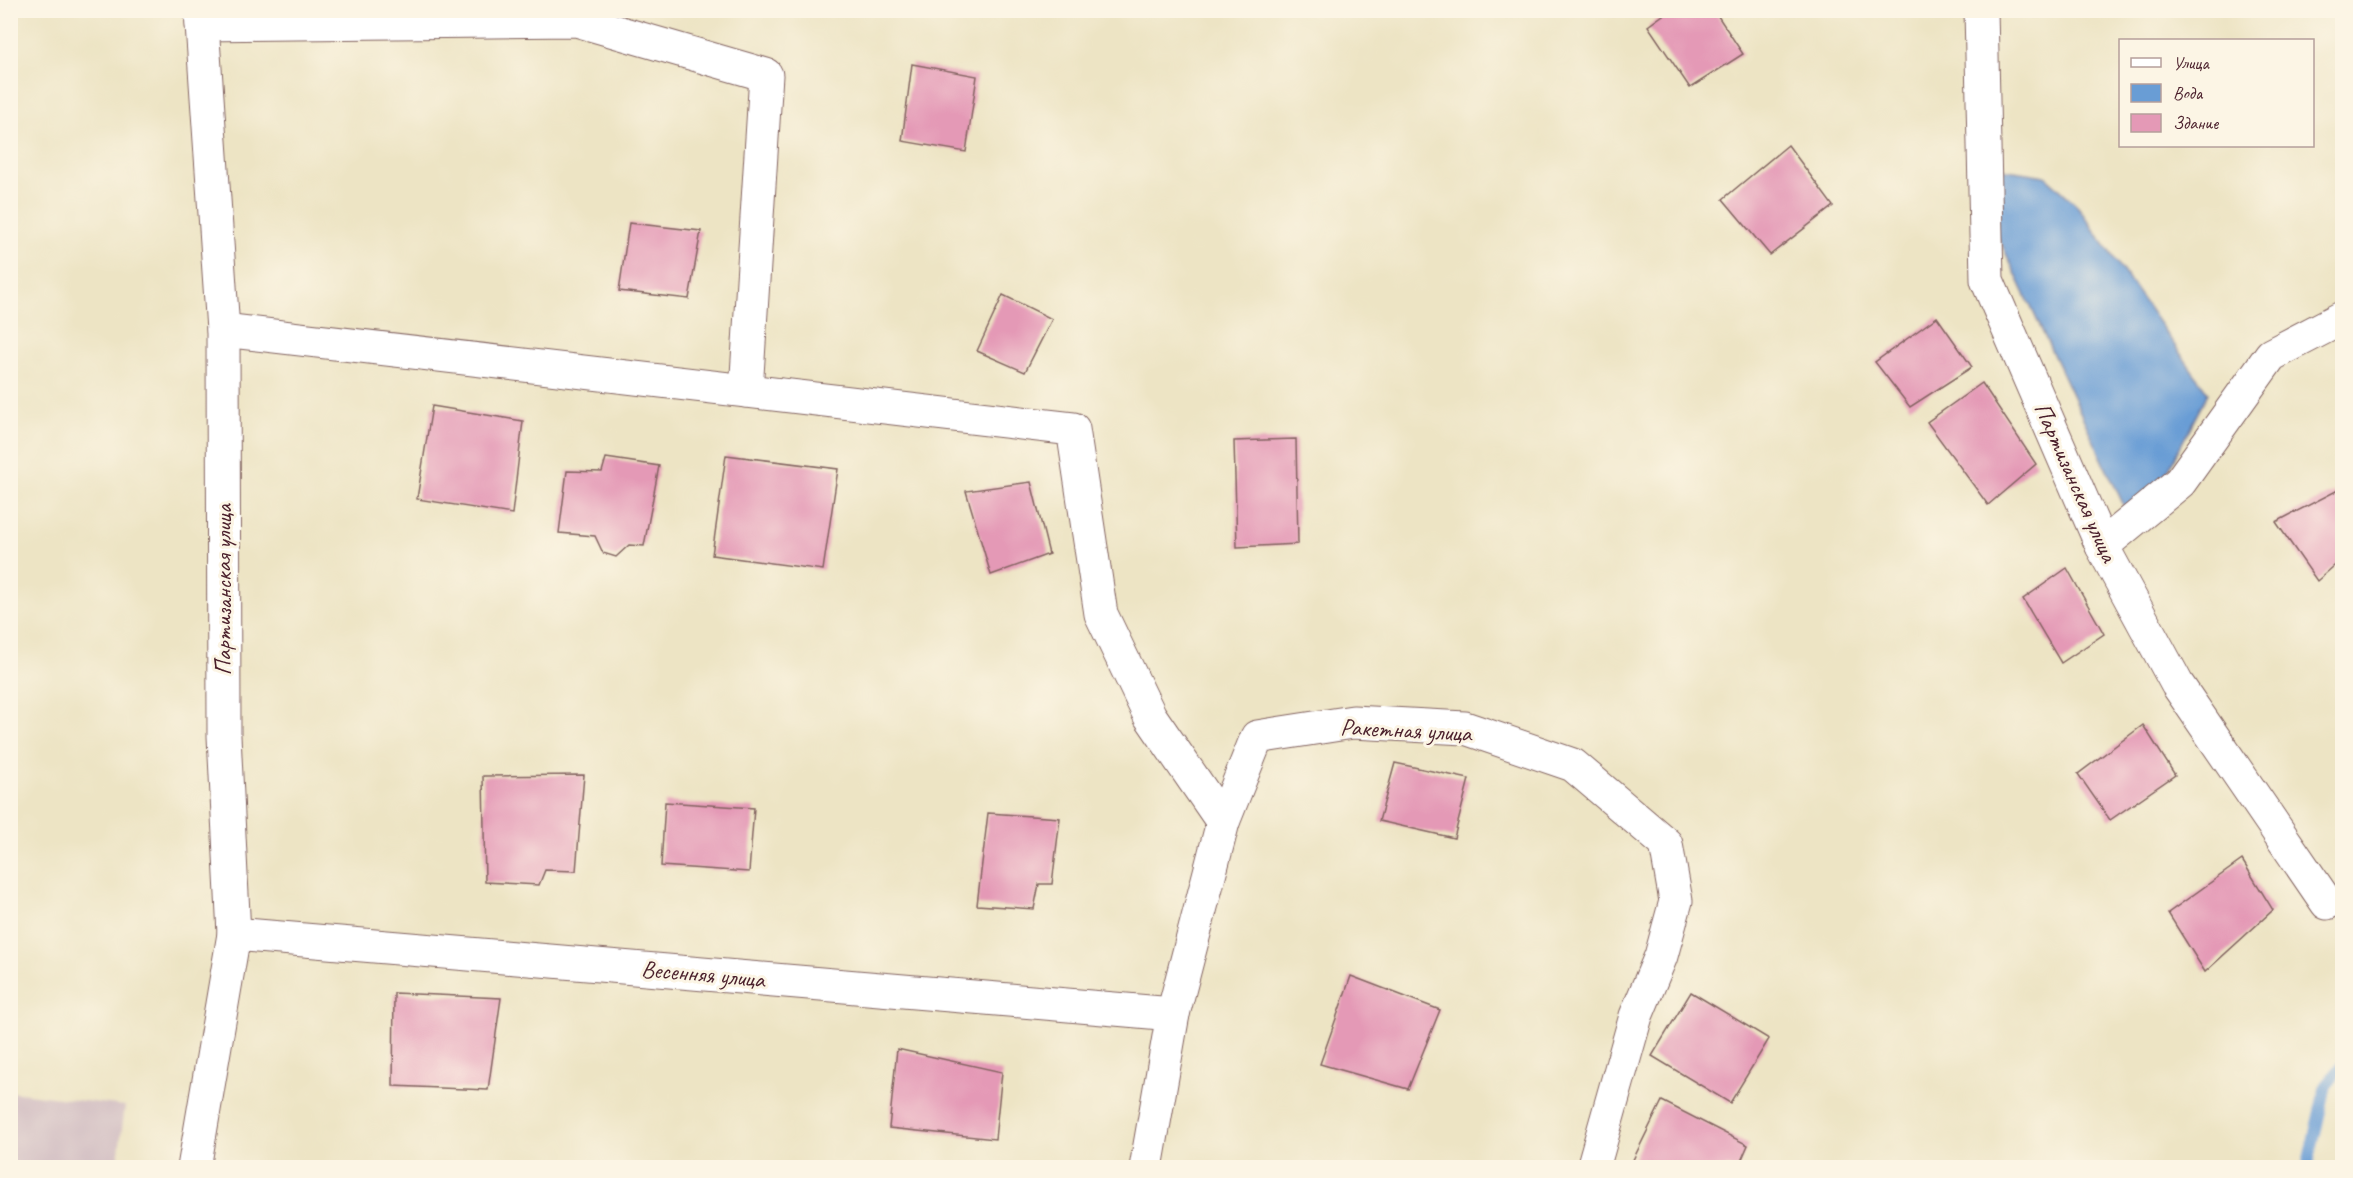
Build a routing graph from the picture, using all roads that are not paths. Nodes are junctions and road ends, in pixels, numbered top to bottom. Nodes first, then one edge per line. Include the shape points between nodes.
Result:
1 (1981, 10) edge
2 (202, 17) edge
3 (2343, 318) edge
4 (223, 330) junction
5 (746, 391) junction
6 (2102, 546) junction
7 (1223, 822) junction
8 (2327, 903) dead end
9 (234, 934) junction
10 (1173, 1014) junction
11 (194, 1167) edge
12 (1146, 1167) edge
13 (1593, 1167) edge

1 - 6 street, Партизанская улица via 1987,279
2 - 4 street, Партизанская улица
2 - 5 street via 576,20 766,75
3 - 6 street via 2271,355 2180,482
4 - 5 street
4 - 9 street, Партизанская улица via 224,736
5 - 7 street via 1073,429 1101,614 1150,716
6 - 8 street, Партизанская улица via 2177,684
7 - 10 street, Ракетная улица
7 - 13 street, Ракетная улица via 1257,737 1353,722 1465,728 1573,765 1666,844 1676,901 1661,956 1636,1016
9 - 10 street, Весенняя улица
9 - 11 street, Партизанская улица
10 - 12 street, Ракетная улица

